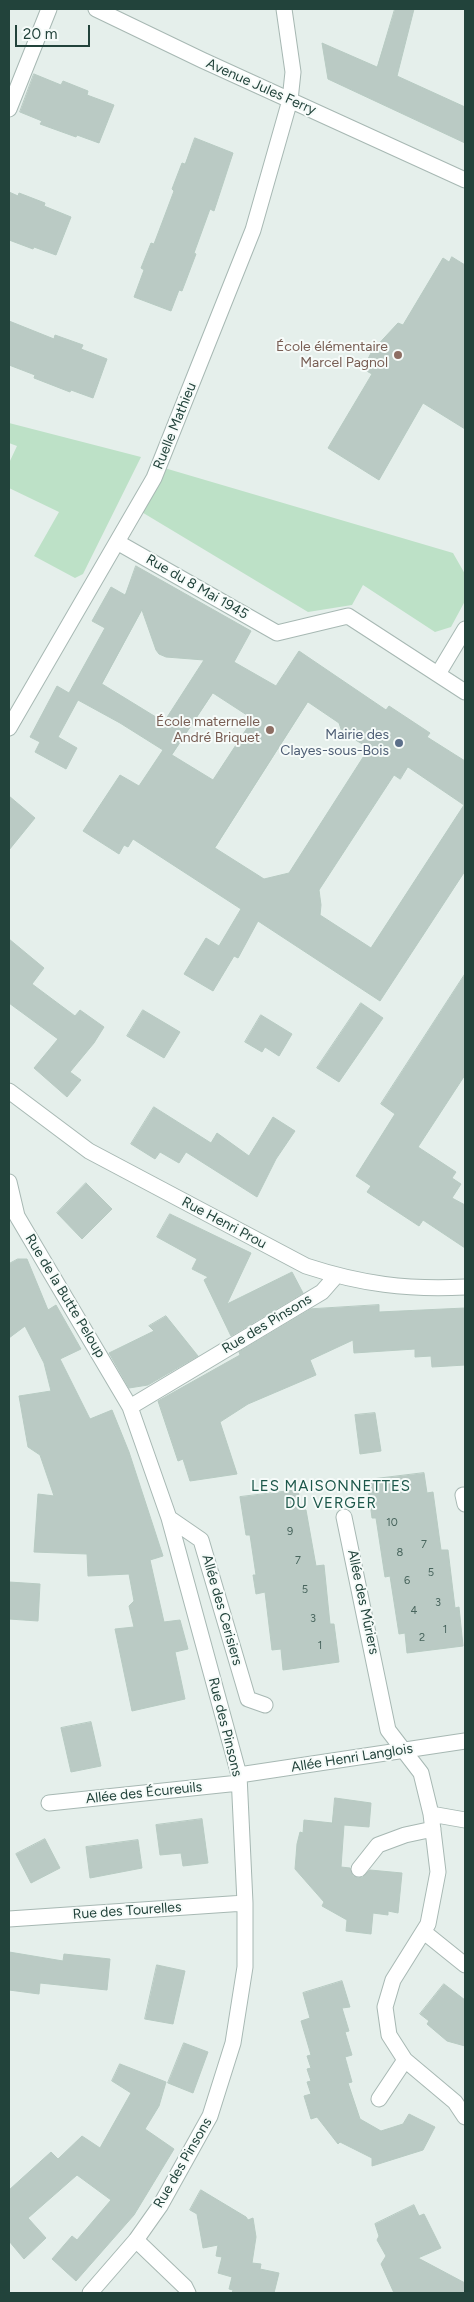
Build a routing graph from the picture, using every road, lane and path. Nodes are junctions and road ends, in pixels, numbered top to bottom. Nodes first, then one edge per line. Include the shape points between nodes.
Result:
1 (49, 9) edge
2 (96, 9) edge
3 (284, 9) edge
4 (290, 100) junction
5 (9, 109) edge
6 (426, 164) junction
7 (465, 180) edge
8 (465, 188) edge
9 (117, 542) junction
10 (465, 630) edge
11 (438, 674) junction
12 (465, 692) edge
13 (9, 728) edge
14 (9, 1091) edge
15 (9, 1182) edge
16 (336, 1276) junction
17 (465, 1287) edge
18 (130, 1407) junction
19 (344, 1517) dead end
20 (169, 1518) junction
21 (265, 1706) dead end
22 (465, 1741) edge
23 (402, 1750) junction
24 (239, 1779) junction
25 (49, 1804) dead end
26 (465, 1820) edge
27 (432, 1822) junction
28 (359, 1869) dead end
29 (246, 1903) junction
30 (9, 1919) edge
31 (424, 1932) junction
32 (465, 1965) edge
33 (405, 2060) junction
34 (379, 2099) dead end
35 (465, 2117) edge
36 (136, 2240) junction
37 (90, 2293) edge
38 (188, 2293) edge

1 - 5 street
2 - 4 street, Avenue Jules Ferry
3 - 4 street, Ruelle Mathieu via 293,72
4 - 6 street, Avenue Jules Ferry
4 - 9 street, Ruelle Mathieu via 253,230 154,478
6 - 7 street, Avenue Jules Ferry
6 - 8 street, Avenue Jules Ferry
9 - 11 street, Rue du 8 Mai 1945 via 277,633 348,616
9 - 13 street, Ruelle Mathieu
10 - 11 street
11 - 12 street
14 - 16 street, Rue Henri Prou via 89,1151 306,1266
15 - 18 street, Rue de la Butte Peloup via 17,1216
16 - 17 street, Rue Henri Prou via 398,1287
16 - 18 street, Rue des Pinsons via 322,1292
18 - 20 street, Rue des Pinsons
19 - 23 street, Allée des Mûriers via 388,1730
20 - 21 street, Allée des Cerisiers via 202,1540 248,1699
20 - 24 street, Rue des Pinsons
22 - 23 street, Allée Henri Langlois
23 - 24 street, Allée Henri Langlois
23 - 27 street, Allée des Mûriers via 422,1773
24 - 25 street, Allée des Écureuils
24 - 29 street, Rue des Pinsons
26 - 27 street
27 - 28 street via 378,1845
27 - 31 street, Allée des Mûriers via 438,1872
29 - 30 street, Rue des Tourelles
29 - 36 street, Rue des Pinsons via 245,1968 233,2042 210,2116 160,2206
31 - 32 street
31 - 33 street, Allée des Mûriers via 393,1980 385,2007 389,2035
33 - 34 street
33 - 35 street, Allée des Mûriers via 455,2102
36 - 37 street, Rue des Pinsons
36 - 38 street

